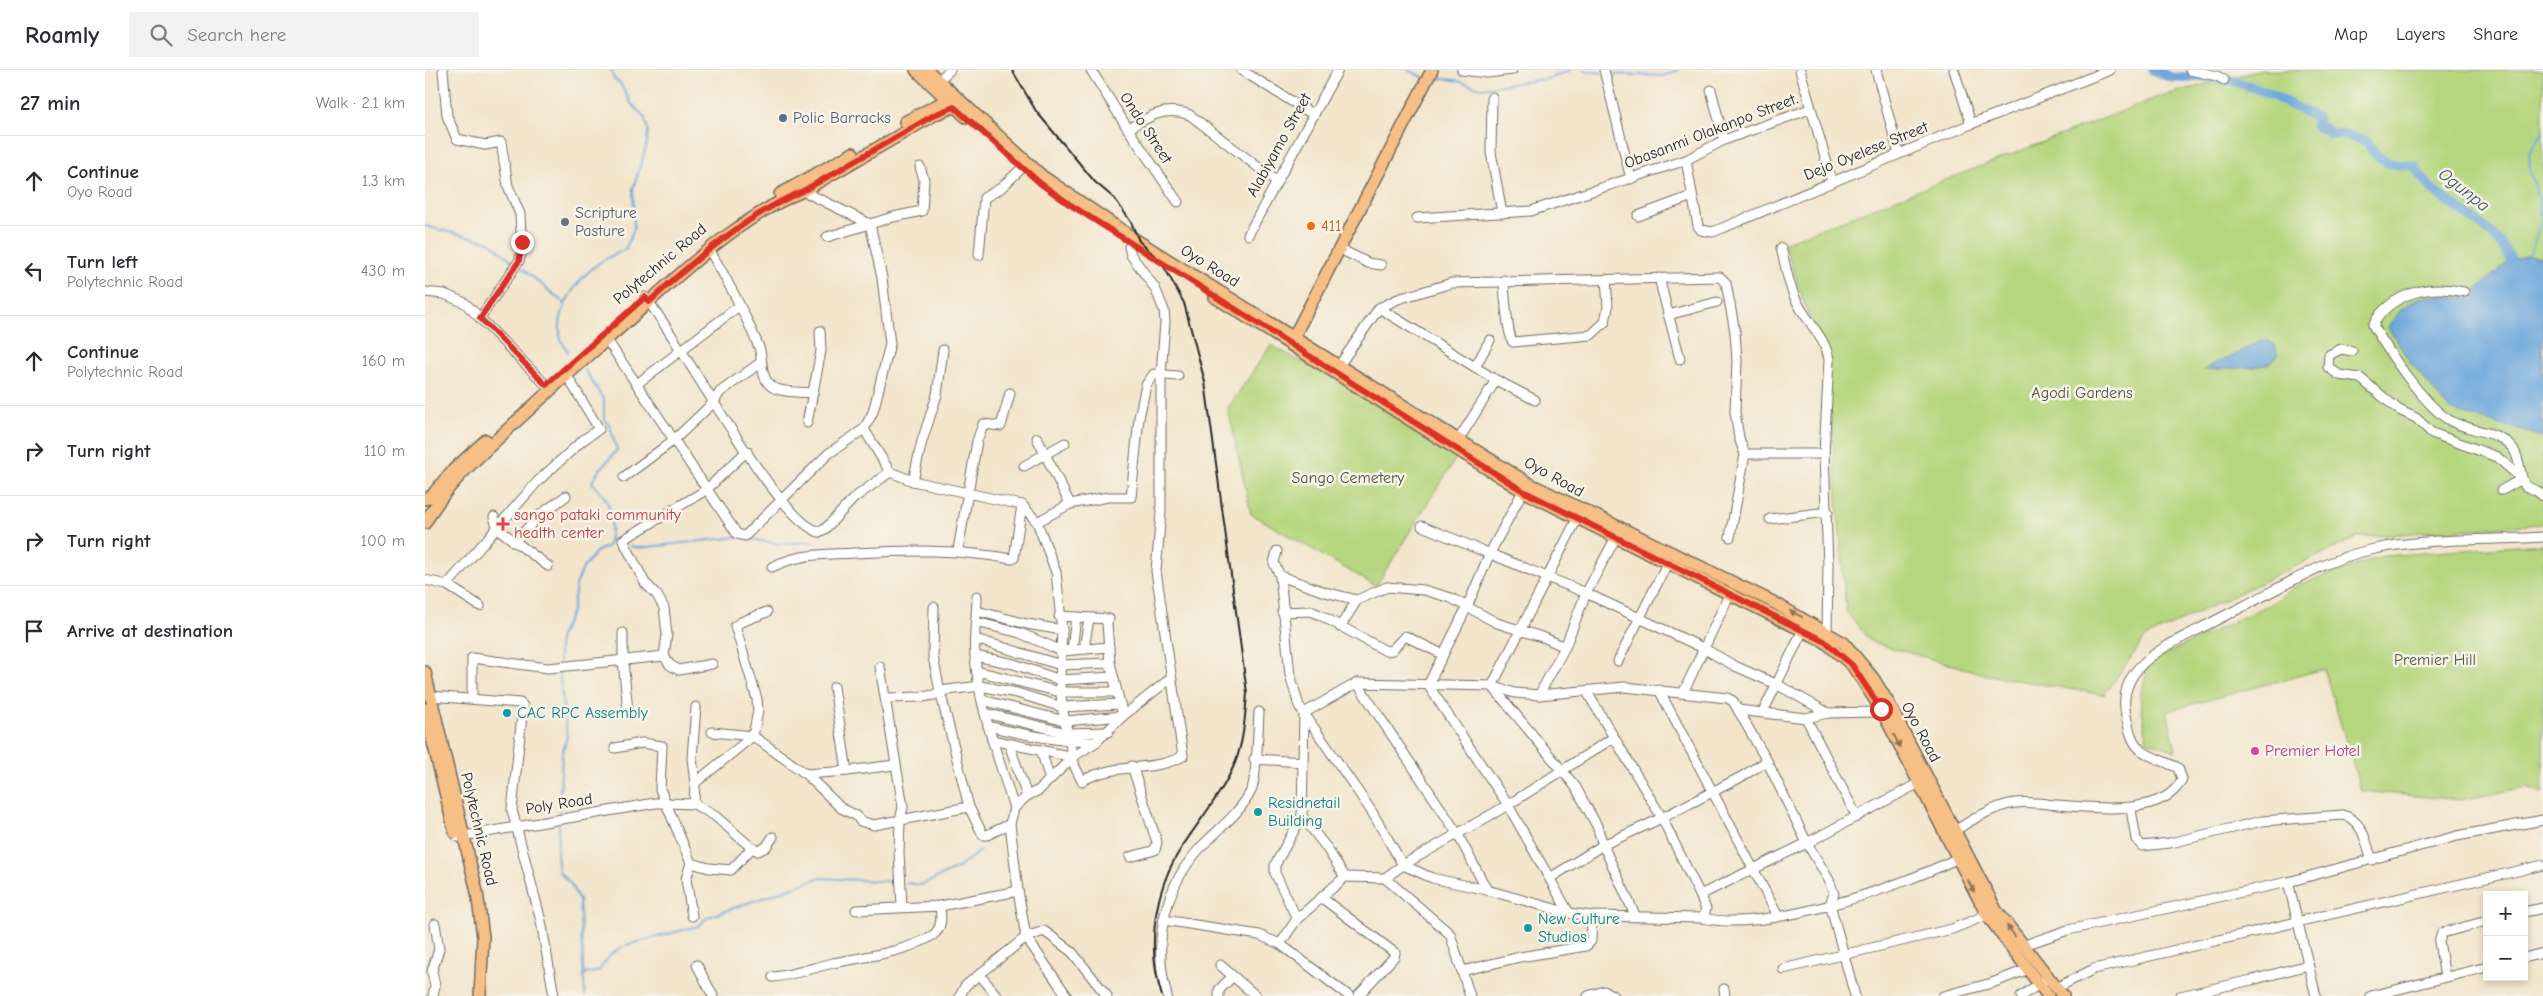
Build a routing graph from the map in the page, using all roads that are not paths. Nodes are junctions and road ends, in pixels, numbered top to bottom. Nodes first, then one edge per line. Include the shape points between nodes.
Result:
1 (443, 70) edge
2 (916, 70) edge
3 (927, 70) edge
4 (950, 70) edge
5 (1091, 70) edge
6 (1241, 70) edge
7 (1338, 70) edge
8 (1462, 70) edge
9 (1512, 70) edge
10 (1604, 70) edge
11 (1800, 70) edge
12 (1876, 70) edge
13 (1954, 70) edge
14 (2110, 70) edge
15 (2191, 70) edge
16 (1430, 75) edge
17 (2224, 80) dead end
18 (935, 83) junction
19 (1711, 90) dead end
20 (1492, 97) dead end
21 (954, 102) junction
22 (931, 108) junction
23 (1810, 109) junction
24 (1314, 115) junction
25 (1971, 124) junction
26 (1128, 129) junction
27 (881, 140) junction
28 (1724, 140) junction
29 (1899, 154) junction
30 (1686, 160) junction
31 (920, 166) dead end
32 (1022, 168) junction
33 (1631, 179) junction
34 (1277, 181) junction
35 (1832, 181) junction
36 (803, 191) junction
37 (1691, 196) junction
38 (1178, 202) dead end
39 (1502, 213) junction
40 (1638, 216) dead end
41 (1417, 218) dead end
42 (870, 224) junction
43 (1248, 235) dead end
44 (827, 237) dead end
45 (1133, 241) junction
46 (1781, 248) dead end
47 (1340, 249) junction
48 (710, 251) junction
49 (979, 255) dead end
50 (1381, 265) dead end
51 (1659, 278) junction
52 (1606, 279) junction
53 (1504, 280) junction
54 (425, 292) edge
55 (2464, 292) dead end
56 (647, 300) junction
57 (1717, 302) dead end
58 (739, 306) junction
59 (1379, 308) junction
60 (1669, 315) junction
61 (480, 318) junction
62 (820, 331) dead end
63 (607, 340) junction
64 (1490, 340) dead end
65 (1292, 341) junction
66 (943, 350) dead end
67 (681, 351) junction
68 (2352, 351) dead end
69 (1680, 359) dead end
70 (761, 362) junction
71 (1475, 367) junction
72 (1337, 368) junction
73 (1161, 375) junction
74 (1178, 376) dead end
75 (560, 378) junction
76 (1496, 380) junction
77 (637, 384) junction
78 (546, 385) junction
79 (813, 393) junction
80 (1010, 393) dead end
81 (1535, 400) dead end
82 (714, 402) junction
83 (807, 423) dead end
84 (864, 428) junction
85 (1037, 438) dead end
86 (1459, 439) junction
87 (674, 440) junction
88 (1065, 443) dead end
89 (747, 451) junction
90 (1745, 454) junction
91 (1824, 454) junction
92 (1044, 455) junction
93 (1025, 466) dead end
94 (890, 472) junction
95 (624, 477) dead end
96 (2522, 479) junction
97 (913, 481) junction
98 (706, 490) junction
99 (2502, 490) dead end
100 (1523, 491) junction
101 (967, 493) junction
102 (567, 496) dead end
103 (2543, 496) edge
104 (429, 497) edge
105 (782, 500) junction
106 (1070, 504) junction
107 (1022, 505) junction
108 (1828, 512) junction
109 (427, 515) edge
110 (494, 517) dead end
111 (1577, 518) junction
112 (1770, 519) dead end
113 (1037, 522) junction
114 (1422, 526) dead end
115 (498, 529) junction
116 (1616, 537) junction
117 (1730, 537) dead end
118 (2543, 537) edge
119 (514, 542) junction
120 (958, 550) junction
121 (1277, 551) dead end
122 (1490, 553) junction
123 (1668, 562) junction
124 (548, 566) dead end
125 (771, 567) dead end
126 (1689, 568) junction
127 (1280, 576) junction
128 (1548, 578) junction
129 (425, 580) edge
130 (447, 585) junction
131 (1586, 593) junction
132 (1730, 594) junction
133 (977, 596) dead end
134 (1357, 600) junction
135 (480, 606) dead end
136 (934, 607) dead end
137 (1467, 607) junction
138 (977, 611) junction
139 (767, 612) dead end
140 (1282, 612) junction
141 (1059, 616) junction
142 (1076, 617) junction
143 (1089, 618) junction
144 (1640, 618) junction
145 (977, 622) junction
146 (1340, 627) junction
147 (1062, 630) junction
148 (1521, 630) junction
149 (1803, 630) junction
150 (623, 632) dead end
151 (1826, 633) junction
152 (975, 639) junction
153 (1827, 645) junction
154 (1565, 647) junction
155 (1109, 648) junction
156 (1703, 648) junction
157 (1084, 649) junction
158 (1073, 650) junction
159 (1062, 651) junction
160 (1442, 654) junction
161 (664, 656) junction
162 (975, 656) junction
163 (623, 661) junction
164 (1619, 661) dead end
165 (1111, 663) junction
166 (712, 664) dead end
167 (1061, 665) junction
168 (881, 667) dead end
169 (425, 672) edge
170 (977, 672) junction
171 (1113, 677) junction
172 (1171, 678) junction
173 (1060, 680) junction
174 (1357, 683) junction
175 (1428, 685) junction
176 (1778, 685) junction
177 (980, 686) junction
178 (1492, 686) junction
179 (834, 687) dead end
180 (1659, 690) junction
181 (940, 691) junction
182 (1684, 691) junction
183 (1060, 692) junction
184 (1117, 692) junction
185 (1587, 692) junction
186 (1539, 695) junction
187 (431, 696) junction
188 (886, 698) junction
189 (472, 700) junction
190 (982, 700) junction
191 (1121, 704) junction
192 (1062, 707) junction
193 (696, 708) dead end
194 (425, 709) edge
195 (1881, 709) junction
196 (1738, 710) junction
197 (628, 711) dead end
198 (1259, 712) dead end
199 (1763, 712) junction
200 (985, 713) junction
201 (1304, 713) junction
202 (1828, 713) junction
203 (1123, 716) junction
204 (1805, 718) junction
205 (1065, 721) junction
206 (433, 725) junction
207 (988, 726) junction
208 (711, 732) dead end
209 (1108, 732) junction
210 (753, 736) junction
211 (1068, 738) junction
212 (1613, 738) junction
213 (992, 740) junction
214 (1096, 742) junction
215 (1009, 744) junction
216 (615, 748) dead end
217 (1041, 750) junction
218 (1073, 757) junction
219 (1255, 759) junction
220 (1767, 761) junction
221 (1303, 762) junction
222 (895, 765) junction
223 (1132, 766) junction
224 (1563, 770) junction
225 (847, 772) junction
226 (806, 774) junction
227 (1051, 780) junction
228 (695, 783) junction
229 (1919, 783) junction
230 (1713, 791) junction
231 (1027, 796) junction
232 (667, 803) junction
233 (694, 804) junction
234 (1508, 804) junction
235 (969, 807) junction
236 (1014, 808) junction
237 (2131, 809) junction
238 (1302, 816) junction
239 (1857, 816) junction
240 (1661, 818) junction
241 (900, 820) junction
242 (2543, 820) edge
243 (1010, 824) junction
244 (515, 826) junction
245 (1457, 833) junction
246 (1950, 834) junction
247 (460, 837) junction
248 (773, 838) dead end
249 (1807, 843) junction
250 (1603, 845) junction
251 (752, 848) junction
252 (1130, 857) dead end
253 (1958, 858) junction
254 (2372, 860) junction
255 (691, 863) junction
256 (1403, 865) junction
257 (2543, 865) edge
258 (1754, 870) junction
259 (1345, 877) junction
260 (1385, 878) junction
261 (1550, 878) junction
262 (2288, 882) junction
263 (1487, 890) junction
264 (1017, 891) junction
265 (1700, 895) junction
266 (1322, 898) junction
267 (1830, 904) junction
268 (902, 906) junction
269 (940, 906) junction
270 (2543, 908) edge
271 (856, 910) dead end
272 (2528, 911) edge
273 (1569, 913) junction
274 (1635, 915) junction
275 (1987, 915) junction
276 (692, 916) dead end
277 (1778, 916) junction
278 (1592, 917) junction
279 (1703, 918) junction
280 (1297, 919) junction
281 (1164, 920) junction
282 (2483, 922) edge
283 (2297, 923) junction
284 (435, 924) dead end
285 (1026, 937) junction
286 (1280, 944) junction
287 (2023, 946) junction
288 (2543, 953) edge
289 (1845, 956) junction
290 (2528, 957) edge
291 (697, 965) dead end
292 (1220, 965) dead end
293 (2308, 965) junction
294 (2483, 968) edge
295 (1783, 969) dead end
296 (2026, 970) junction
297 (1462, 971) junction
298 (980, 975) junction
299 (773, 977) dead end
300 (1232, 977) junction
301 (2445, 977) junction
302 (2048, 978) junction
303 (2038, 985) junction
304 (2408, 992) edge
305 (2056, 993) edge
306 (433, 996) edge
307 (473, 996) edge
308 (480, 996) edge
309 (554, 996) edge
310 (713, 996) edge
311 (960, 996) edge
312 (997, 996) edge
313 (1067, 996) edge
314 (1107, 996) edge
315 (1167, 996) edge
316 (1219, 996) edge
317 (1256, 996) edge
318 (1349, 996) edge
319 (1357, 996) edge
320 (1470, 996) edge
321 (1587, 996) edge
322 (1614, 996) edge
323 (1855, 996) edge
324 (1943, 996) edge
325 (2021, 996) edge
326 (2179, 996) edge
327 (2316, 996) edge
328 (2371, 996) edge

1 - 61 street via 447,116 457,139 485,145 501,142 508,186 520,214 522,242 519,261
2 - 18 main road, Oyo Road
3 - 18 main road, Oyo Road
4 - 18 street
5 - 26 street, Ondo Street
6 - 24 street
7 - 24 street, Alabiyamo Street
8 - 9 street via 1487,73
10 - 33 street
11 - 23 street
12 - 29 street
13 - 25 street
14 - 25 street, Dejo Oyelese Street
15 - 17 street
16 - 47 main road
18 - 21 main road, Oyo Road
18 - 22 main road
19 - 28 street
20 - 39 street via 1491,152
21 - 22 main road, Polytechnic Road
21 - 27 main road, Polytechnic Road
21 - 32 main road, Oyo Road
21 - 45 main road, Oyo Road via 1042,176
22 - 27 main road, Polytechnic Road
23 - 28 street, Obasanmi Olakanpo Street.
23 - 35 street
24 - 34 street, Alabiyamo Street
25 - 29 street, Dejo Oyelese Street
26 - 34 street via 1163,111 1191,115
26 - 38 street, Ondo Street
27 - 36 main road, Polytechnic Road
27 - 56 main road, Polytechnic Road via 781,193 739,220 690,257
28 - 30 street, Obasanmi Olakanpo Street.
29 - 35 street, Dejo Oyelese Street
30 - 33 street, Obasanmi Olakanpo Street.
30 - 37 street, Dejo Oyelese Street
31 - 42 street via 924,180 922,212
32 - 45 main road, Oyo Road via 1069,204
32 - 49 street via 998,192 984,198
33 - 39 street, Obasanmi Olakanpo Street. via 1531,211
34 - 43 street, Alabiyamo Street
35 - 37 street, Dejo Oyelese Street via 1713,232 1701,230 1698,226
36 - 42 street
36 - 48 main road, Polytechnic Road via 786,198
37 - 40 street
39 - 41 street, Obasanmi Olakanpo Street.
42 - 44 street
42 - 84 street via 882,278 890,344 878,398
45 - 65 main road, Oyo Road
45 - 73 street via 1131,255 1155,288 1164,310
46 - 91 street via 1795,299 1828,350
47 - 50 street via 1368,264
47 - 65 main road
48 - 56 main road, Polytechnic Road
48 - 58 street
51 - 52 street
51 - 60 street
51 - 90 street via 1720,277 1726,283 1737,361 1735,412
52 - 53 street
52 - 53 street via 1608,307 1605,322 1591,335 1513,342 1509,336 1503,297
53 - 59 street via 1452,283
54 - 61 street via 460,300
55 - 96 street via 2430,288 2409,293 2379,314 2373,324 2403,370 2449,420 2502,440 2514,451
56 - 63 main road, Polytechnic Road
56 - 67 street
56 - 75 main road, Polytechnic Road
57 - 60 street
58 - 67 street
58 - 70 street via 759,348
59 - 71 street
59 - 72 street
60 - 69 street
61 - 78 street
62 - 79 street via 821,351
63 - 75 main road, Polytechnic Road
63 - 77 street
64 - 71 street
65 - 72 main road, Oyo Road
66 - 97 street via 937,395
67 - 77 street
67 - 82 street
68 - 96 street via 2341,350 2329,355 2328,367 2339,375 2360,378 2432,433 2497,457
70 - 79 street via 773,388
70 - 82 street via 720,392
71 - 76 street
72 - 86 main road, Oyo Road
72 - 100 main road, Oyo Road
73 - 74 street
73 - 106 street via 1154,374 1145,390 1131,497 1108,497
73 - 172 street via 1161,512 1155,558
75 - 78 main road, Polytechnic Road
75 - 109 main road, Polytechnic Road via 472,463
75 - 115 street via 599,429 538,481
76 - 81 street
76 - 86 street
77 - 87 street
78 - 104 main road, Polytechnic Road via 469,455
79 - 83 street
80 - 101 street via 1001,426 983,424
82 - 87 street
82 - 89 street
84 - 94 street
84 - 105 street via 828,454
85 - 92 street
86 - 126 main road, Oyo Road via 1528,483
87 - 95 street
87 - 98 street
88 - 92 street
89 - 98 street
89 - 105 street
90 - 91 street
90 - 117 street
91 - 108 street
92 - 93 street
92 - 106 street
94 - 97 street
94 - 105 street via 854,498 819,532 809,528
96 - 99 street
96 - 103 street via 2525,486
97 - 101 street
98 - 105 street via 742,537
98 - 161 street via 623,540 645,582 664,608 667,634
100 - 111 main road, Oyo Road
100 - 122 street
101 - 107 street
101 - 120 street
102 - 119 street via 540,514
104 - 109 main road, Polytechnic Road
106 - 113 street
107 - 113 street
107 - 120 street via 1013,558
108 - 112 street
108 - 151 street
110 - 115 street
111 - 116 main road, Oyo Road
111 - 128 street
113 - 141 street via 1056,572
114 - 122 street
115 - 119 street
115 - 130 street
116 - 123 main road, Oyo Road
116 - 131 street
118 - 237 street via 2399,545 2336,560 2148,657 2136,668 2127,688 2125,710 2131,737 2140,749 2178,768 2182,779 2178,788 2162,800
119 - 124 street
120 - 125 street via 795,557
121 - 127 street via 1274,563
122 - 128 street
122 - 137 street
123 - 126 main road, Oyo Road
123 - 144 street
126 - 132 main road, Oyo Road
151 -> 126 main road, Oyo Road via 1773,602
127 - 134 street
127 - 140 street
128 - 131 street
128 - 148 street
129 - 130 street
130 - 135 street
131 - 144 street
131 - 154 street
132 - 149 main road, Oyo Road
132 - 156 street
133 - 138 street
134 - 137 street via 1380,589 1416,588 1440,594
134 - 146 street
136 - 181 street via 933,657
137 - 148 street via 1497,623
137 - 160 street
138 - 145 street
138 - 147 street
139 - 210 street via 735,626 757,699
140 - 146 street via 1311,611
140 - 201 street via 1293,692
141 - 142 street
141 - 147 street
142 - 143 street
142 - 158 street
143 - 155 street via 1107,618
143 - 157 street
144 - 156 street
144 - 164 street
145 - 152 street
145 - 159 street via 1020,633
146 - 160 street via 1386,651 1392,650 1405,636
147 - 159 street
148 - 154 street
148 - 178 street
149 - 153 main road, Oyo Road
149 - 176 street
150 - 163 street
151 - 153 street
151 - 246 main road, Oyo Road via 1844,643 1873,678
152 - 162 street
152 - 167 street
153 - 195 main road, Oyo Road via 1852,665
154 - 186 street
155 - 157 street
155 - 165 street
156 - 176 street
156 - 182 street
157 - 158 street
158 - 159 street
159 - 167 street
160 - 175 street
161 - 163 street
161 - 166 street via 679,670
162 - 170 street
162 - 173 street via 1014,664
163 - 189 street via 548,668 472,658
163 - 197 street
165 - 167 street
165 - 171 street
167 - 173 street
168 - 188 street
169 - 187 main road, Polytechnic Road
170 - 177 street
170 - 183 street
171 - 173 street
171 - 184 street
172 - 203 street
172 - 223 street via 1183,756 1169,763
173 - 183 street
174 - 175 street
174 - 201 street
174 - 245 street
175 - 178 street
175 - 234 street
176 - 199 street
176 - 202 street
177 - 181 street
177 - 190 street
177 - 192 street
178 - 186 street via 1515,693
178 - 224 street
179 - 225 street
180 - 182 street
180 - 185 street via 1624,687
180 - 230 street
181 - 188 street via 922,697
181 - 235 street
182 - 196 street via 1730,699
183 - 184 street
183 - 192 street
184 - 191 street
185 - 186 street
185 - 212 street
187 - 189 street
187 - 206 main road, Polytechnic Road
188 - 222 street
189 - 244 street via 522,704 512,799
190 - 200 street
190 - 205 street
191 - 192 street
191 - 203 street
192 - 205 street
193 - 228 street via 692,758
194 - 206 main road, Polytechnic Road
195 - 202 street via 1868,713
195 -> 229 main road, Oyo Road
196 - 199 street
196 - 220 street
198 - 219 street
199 - 204 street via 1779,717
200 - 207 street
200 - 211 street
201 - 221 street
201 - 256 street via 1372,812
202 - 204 street
203 - 205 street
203 - 209 street
204 - 239 street
205 - 211 street
206 - 247 main road, Polytechnic Road
207 - 211 street via 1026,736
207 - 213 street
208 - 210 street
209 - 211 street
209 - 214 street
210 - 226 street
210 - 228 street
211 - 214 street
211 - 218 street
212 - 224 street
212 - 240 street
213 - 215 street
213 - 236 street
214 - 218 street
215 - 217 street
215 - 231 street
216 - 232 street via 642,744 662,746 660,790
217 - 218 street
217 - 227 street
218 - 223 street via 1082,780 1097,773
218 - 227 street
219 - 221 street
219 - 281 street via 1250,793 1239,809 1185,864 1173,886
220 - 230 street
220 - 249 street
221 - 238 street
222 - 225 street
222 - 241 street via 903,808
223 - 252 street via 1157,842 1155,850
224 - 234 street
224 - 250 street via 1587,807
225 - 226 street
226 - 241 street via 841,808 864,823 874,825
227 - 231 street
228 - 233 street
229 - 239 street
229 - 246 main road, Oyo Road
230 - 240 street
230 - 258 street
231 - 236 street
232 - 233 street, Poly Road
232 - 244 street, Poly Road
232 - 255 street
233 - 251 street via 715,816
234 - 245 street
234 - 261 street
235 - 241 street
235 - 243 street via 983,834
236 - 243 street
237 - 246 street via 2017,802 1985,814
237 - 254 street via 2135,839 2142,846 2170,843 2262,821 2350,816 2357,824
238 - 259 street
238 - 280 street via 1275,865 1275,873
239 - 249 street
240 - 250 street
240 - 265 street
241 - 268 street
242 - 254 street via 2457,836
243 - 264 street
244 - 247 street, Poly Road
244 - 309 street via 541,921
245 - 256 street
245 - 263 street
246 - 253 main road, Oyo Road
287 -> 246 main road, Oyo Road via 1996,910
247 - 307 main road, Polytechnic Road via 475,938
247 - 308 main road, Polytechnic Road via 477,892 483,937
248 - 251 street via 763,850
249 - 258 street
249 - 267 street via 1829,880 1834,894
250 - 261 street
250 - 274 street
251 - 255 street via 731,870
253 - 267 street via 1901,882
253 -> 275 main road, Oyo Road
254 - 262 street
255 - 276 street via 687,879
256 - 260 street
256 - 263 street via 1433,878
257 - 283 street
258 - 265 street
258 - 277 street
259 - 260 street
259 - 266 street
260 - 297 street via 1446,930
261 - 273 street
262 - 283 street
262 - 287 street via 2055,934
263 - 273 street
264 - 269 street
264 - 285 street
265 - 279 street via 1706,909
266 - 280 street
266 - 319 street via 1395,953
267 - 277 street
267 - 289 street
268 - 269 street
268 - 271 street
269 - 299 street via 940,925 934,935 881,955
270 - 272 street
273 - 278 street
274 - 278 street
274 - 279 street
275 - 289 street via 1952,930
275 - 296 main road, Oyo Road
277 - 279 street via 1734,922
278 - 297 street via 1591,941 1586,946
280 - 286 street
281 - 286 street via 1259,935
281 - 315 street via 1161,950
282 - 301 street via 2442,933 2439,942
283 - 293 street
283 - 305 street via 2094,969
284 - 306 street via 439,949 432,971
285 - 298 street
285 - 313 street
285 - 314 street via 1044,931 1065,946
286 - 318 street
287 - 302 main road, Oyo Road
288 - 290 street
289 - 295 street
289 - 323 street
291 - 310 street
292 - 300 street
293 - 326 street
293 - 327 street
294 - 301 street
296 - 303 main road, Oyo Road
296 - 324 street via 1992,984
297 - 320 street
298 - 311 street via 965,986
298 - 312 street
300 - 316 street via 1219,990
300 - 317 street
301 - 304 street
302 - 303 street
302 - 305 main road, Oyo Road
303 - 305 main road, Oyo Road
303 - 325 street
304 - 328 street
321 - 322 street via 1604,991

